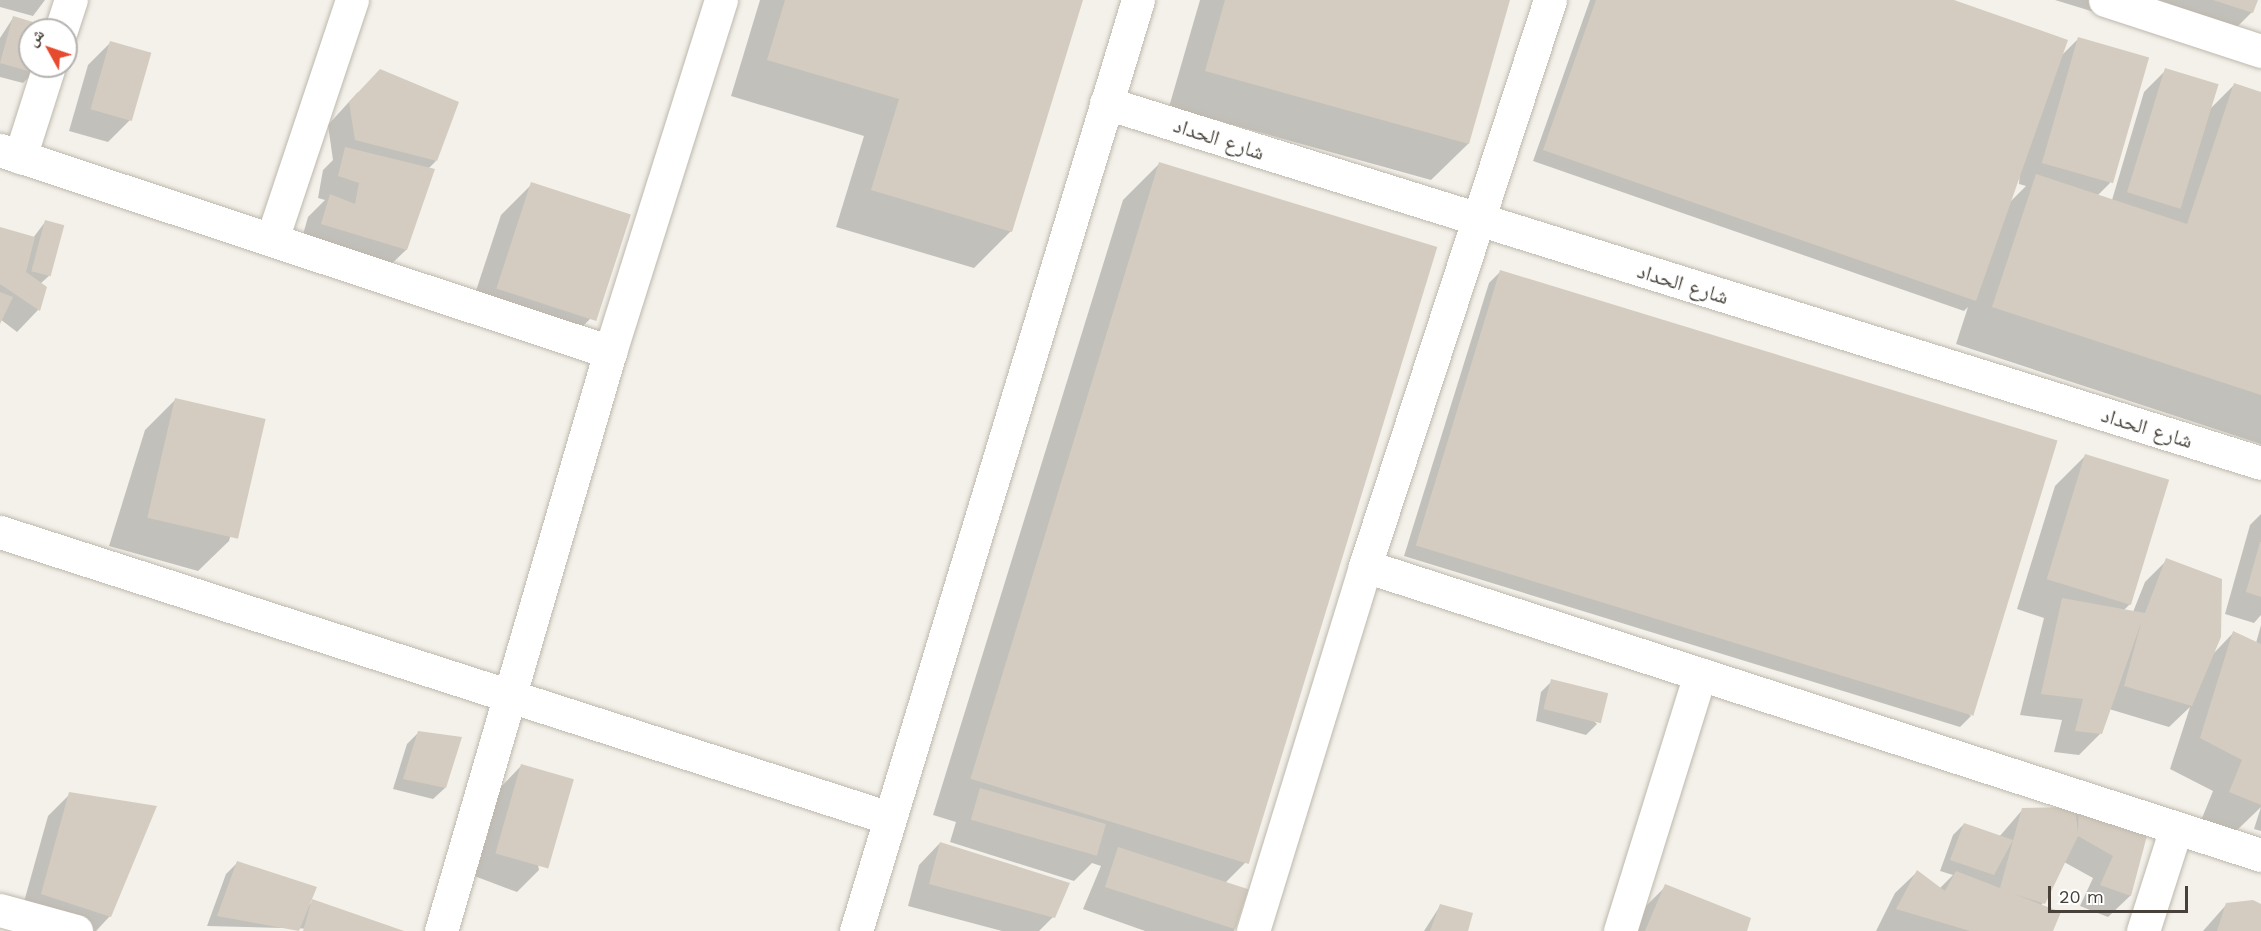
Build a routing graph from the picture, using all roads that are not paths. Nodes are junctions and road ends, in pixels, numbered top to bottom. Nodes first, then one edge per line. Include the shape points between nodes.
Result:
1 (71, 0) edge
2 (352, 0) edge
3 (721, 0) edge
4 (1138, 0) edge
5 (1550, 0) edge
6 (2105, 0) edge
7 (65, 18) edge
8 (2261, 51) edge
9 (44, 78) edge
10 (1106, 103) junction
11 (10, 154) edge
12 (1478, 220) junction
13 (272, 239) junction
14 (610, 352) junction
15 (2261, 463) edge
16 (0, 532) edge
17 (1365, 566) junction
18 (1700, 674) junction
19 (514, 696) junction
20 (889, 818) junction
21 (2176, 828) junction
22 (2261, 855) edge
23 (0, 909) edge
24 (76, 931) edge
25 (441, 931) edge
26 (856, 931) edge
27 (1253, 931) edge
28 (1620, 931) edge
29 (2143, 931) edge

1 - 7 street
2 - 13 street
3 - 14 street
4 - 10 street
5 - 12 street
6 - 8 street
9 - 11 street
10 - 12 street, شارع الحداد
10 - 20 street
11 - 13 street
12 - 15 street, شارع الحداد
12 - 17 street
13 - 14 street
14 - 19 street
16 - 19 street
17 - 18 street
17 - 27 street
18 - 21 street
18 - 28 street
19 - 20 street
19 - 25 street
20 - 26 street
21 - 22 street
21 - 29 street
23 - 24 street

